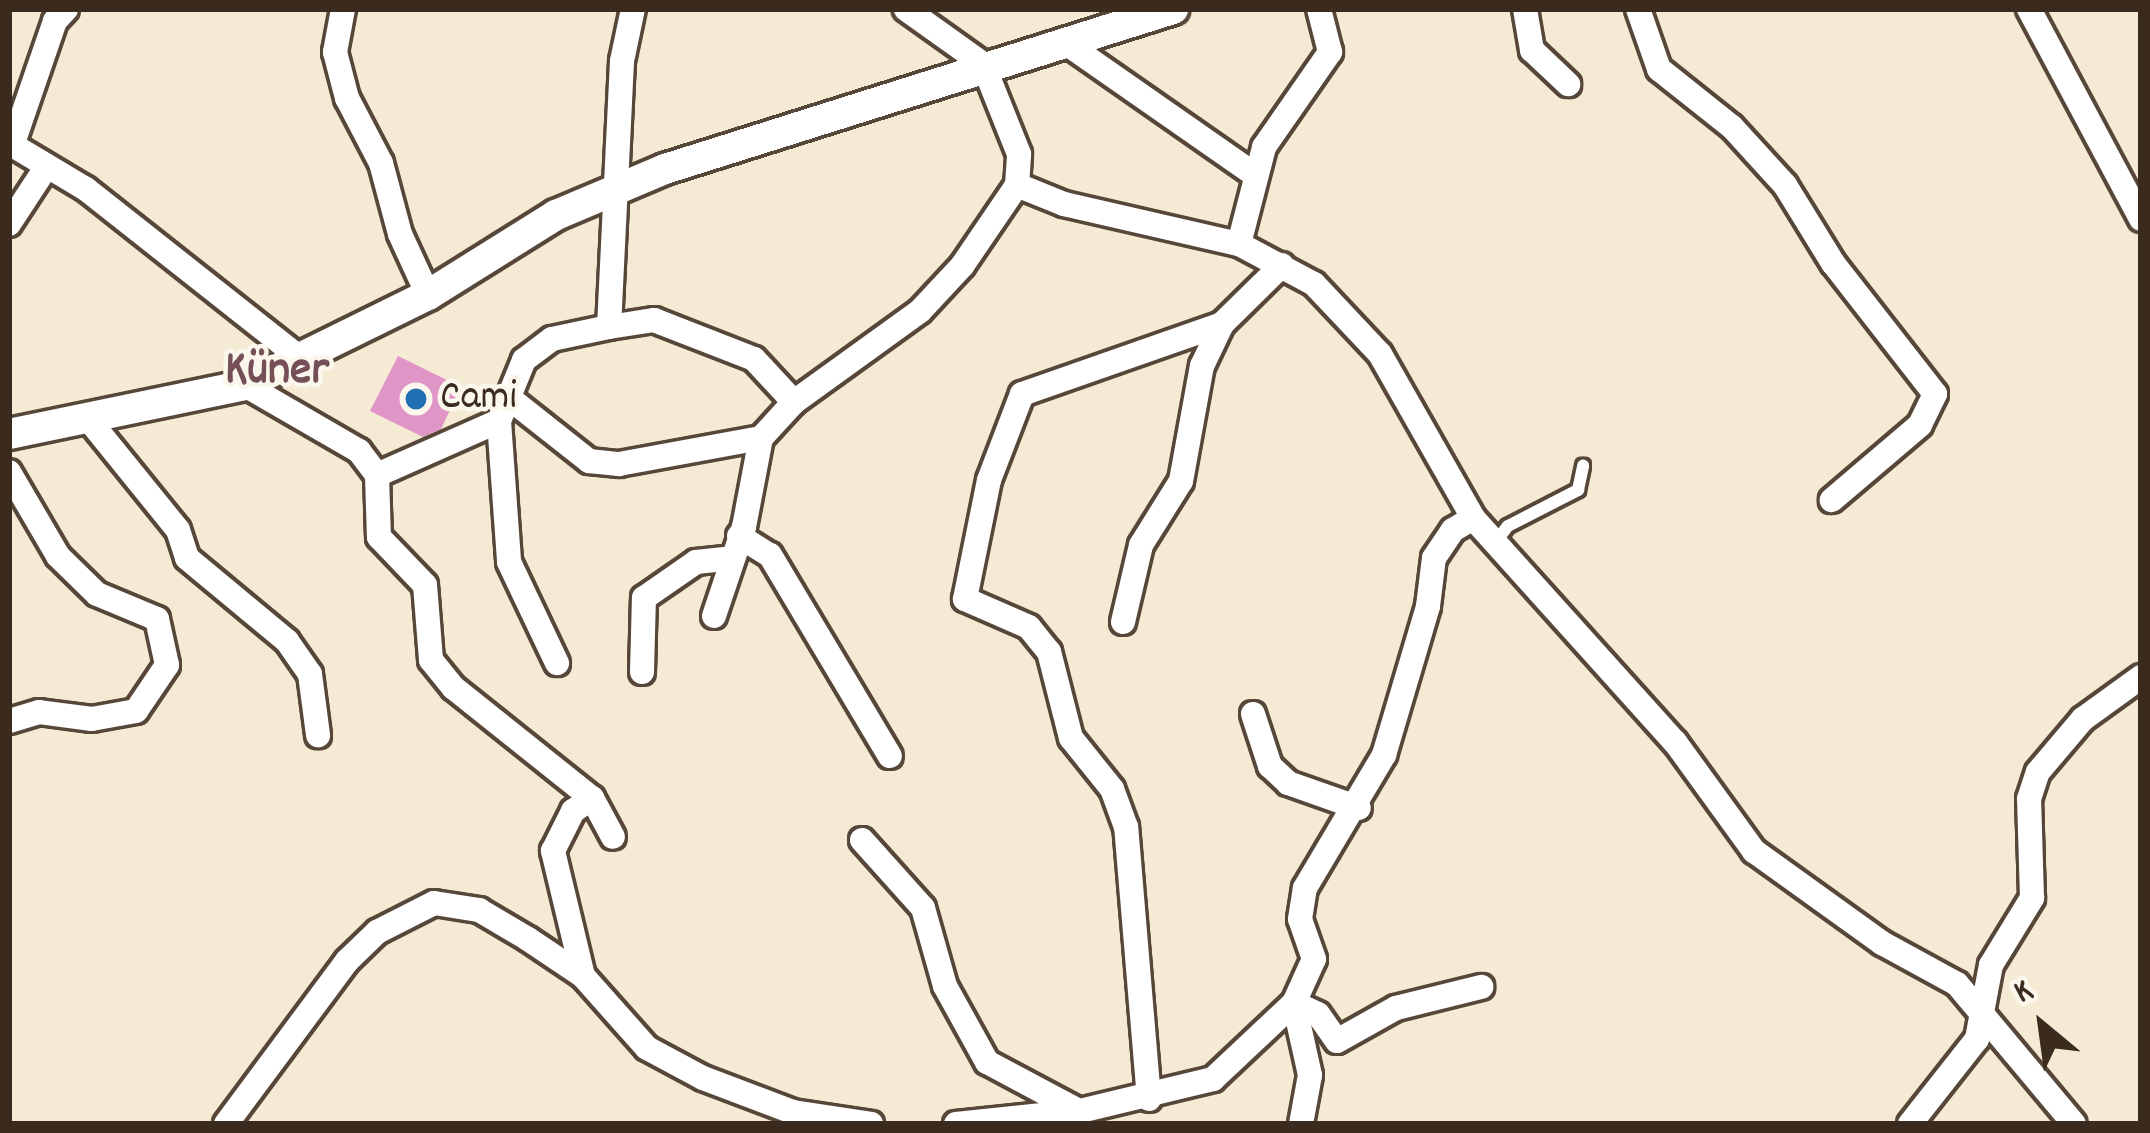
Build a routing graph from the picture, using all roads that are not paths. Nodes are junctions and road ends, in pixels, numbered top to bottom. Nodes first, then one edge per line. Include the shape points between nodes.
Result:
1 (66, 9) edge
2 (343, 9) edge
3 (633, 9) edge
4 (906, 9) edge
5 (1173, 9) edge
6 (1319, 9) edge
7 (1525, 9) edge
8 (1638, 9) edge
9 (2029, 9) edge
10 (1104, 19) edge
11 (1064, 41) junction
12 (983, 64) junction
13 (1568, 84) dead end
14 (11, 144) edge
15 (47, 166) junction
16 (1254, 174) junction
17 (1017, 185) junction
18 (616, 192) junction
19 (2141, 219) edge
20 (9, 224) edge
21 (1239, 244) junction
22 (1282, 265) junction
23 (428, 295) junction
24 (1222, 324) junction
25 (609, 327) junction
26 (299, 356) junction
27 (245, 385) junction
28 (794, 402) junction
29 (506, 411) junction
30 (89, 420) junction
31 (760, 438) junction
32 (10, 444) edge
33 (1583, 466) dead end
34 (9, 472) edge
35 (377, 475) junction
36 (1832, 500) dead end
37 (1473, 518) junction
38 (1495, 544) junction
39 (735, 547) junction
40 (714, 616) dead end
41 (1123, 622) dead end
42 (557, 663) dead end
43 (642, 672) dead end
44 (2141, 677) edge
45 (1253, 715) dead end
46 (9, 722) edge
47 (318, 735) dead end
48 (890, 756) dead end
49 (592, 798) junction
50 (1359, 808) junction
51 (613, 837) dead end
52 (862, 840) dead end
53 (584, 976) junction
54 (1481, 987) dead end
55 (1978, 1003) junction
56 (1294, 1004) junction
57 (1149, 1099) junction
58 (1071, 1116) edge
59 (226, 1124) edge
60 (871, 1124) edge
61 (956, 1124) edge
62 (1301, 1124) edge
63 (1910, 1124) edge
64 (2074, 1124) edge

1 - 14 street
2 - 23 street via 335,52 347,98 381,163
3 - 18 street via 622,61
4 - 12 street
5 - 10 street
6 - 16 street via 1330,52
7 - 13 street via 1532,50
8 - 36 street via 1659,69 1732,127 1785,184 1833,262 1935,394 1920,425
9 - 19 street
10 - 11 street
11 - 12 street
11 - 16 street
12 - 17 street via 1019,154
12 - 18 street
14 - 15 street
15 - 20 street
15 - 26 street
16 - 21 street
17 - 21 street via 1064,204
17 - 28 street via 962,266 920,310
18 - 23 street via 556,215
18 - 25 street
21 - 22 street
22 - 24 street
22 - 37 street via 1314,284 1380,354
23 - 26 street
24 - 41 street via 1202,366 1181,481 1142,545
24 - 57 street via 1022,394 989,480 965,599 1029,627 1048,652 1071,738 1112,790 1126,827
25 - 28 street via 653,320 754,359
25 - 29 street via 552,339 524,360
26 - 27 street
27 - 30 street
27 - 35 street via 359,451
28 - 31 street
29 - 31 street via 589,461 619,464
29 - 35 street
29 - 42 street via 509,562
30 - 32 street
30 - 47 street via 178,530 187,558 287,641 310,674
31 - 39 street
33 - 38 lane via 1578,490 1508,526
34 - 46 street via 58,556 97,594 158,620 167,665 136,711 92,719 39,712
35 - 49 street via 379,537 425,586 431,660 454,688
37 - 38 street
37 - 50 street via 1434,558 1405,689
38 - 55 street via 1675,742 1754,851
39 - 40 street
39 - 43 street via 644,598
39 - 48 street via 770,555
44 - 55 street via 2083,719 2038,772 2029,799 2032,898
45 - 50 street via 1270,766 1288,783
49 - 51 street
49 - 53 street via 573,811 553,851
50 - 56 street via 1305,889 1300,919 1313,959
52 - 58 street via 923,908 945,986 987,1062
53 - 59 street via 478,910 434,903 377,932 347,961
53 - 60 street via 647,1048 704,1078 793,1112
54 - 56 street via 1396,1008 1337,1041 1318,1014
55 - 63 street via 1977,1039
55 - 64 street
56 - 57 street via 1213,1078
56 - 62 street via 1310,1075
57 - 58 street
58 - 61 street

